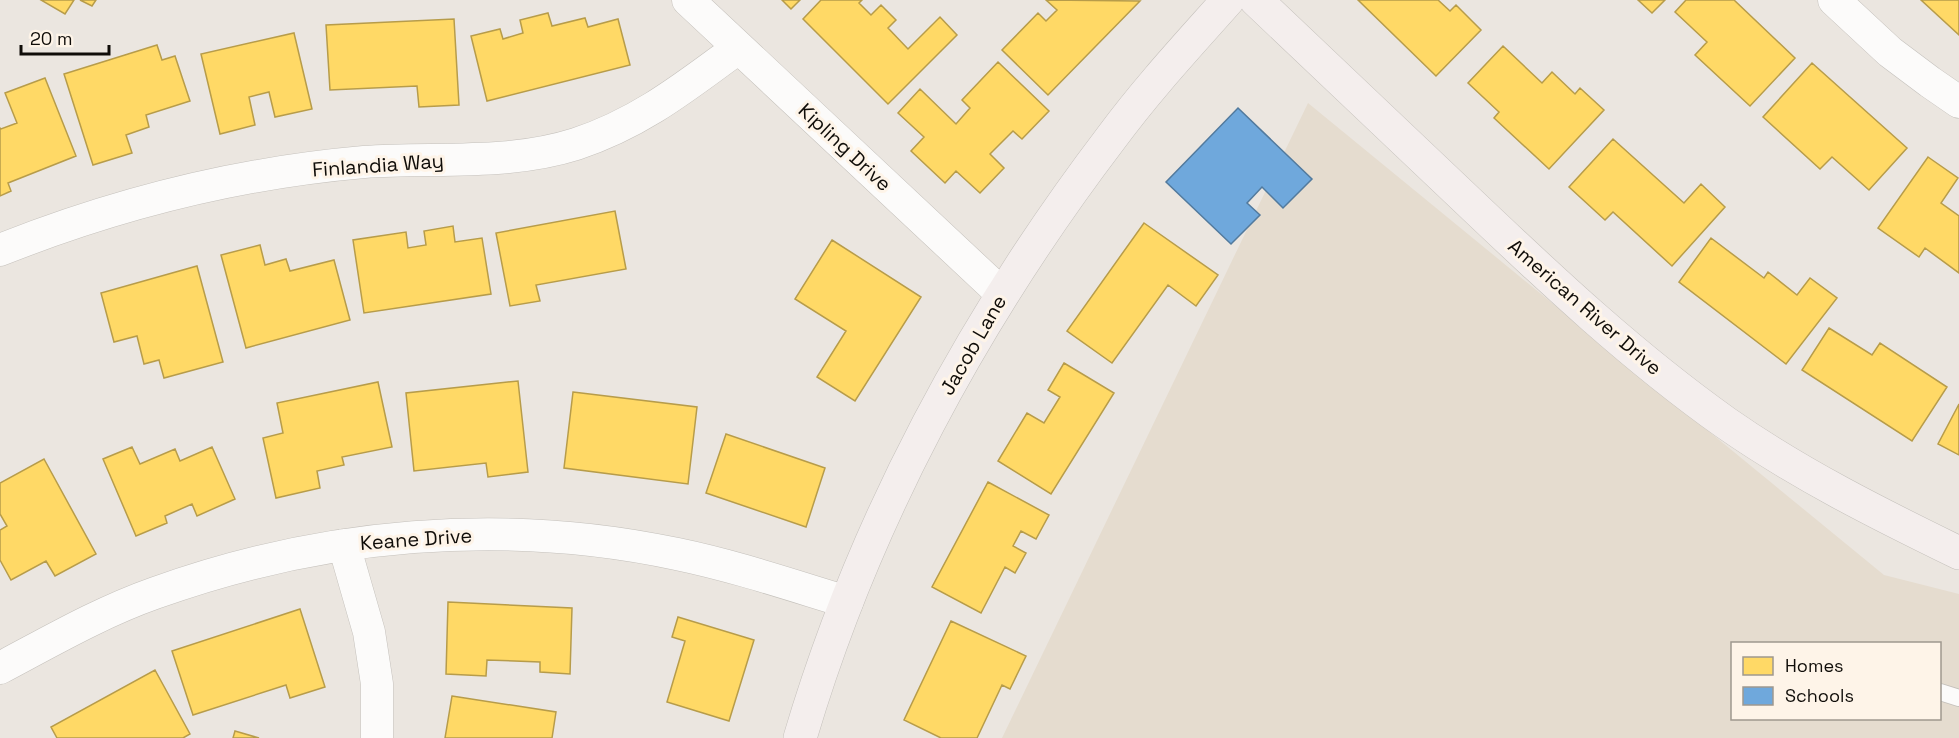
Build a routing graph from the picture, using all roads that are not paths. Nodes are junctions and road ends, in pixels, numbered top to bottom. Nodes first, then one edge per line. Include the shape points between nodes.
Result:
1 (688, 0) edge
2 (1228, 0) edge
3 (1256, 0) edge
4 (1834, 0) edge
5 (738, 48) junction
6 (1959, 102) edge
7 (0, 250) edge
8 (1002, 294) junction
9 (344, 545) junction
10 (1959, 553) edge
11 (847, 602) junction
12 (0, 668) edge
13 (1941, 692) edge
14 (1959, 698) edge
15 (377, 738) edge
16 (800, 738) edge

1 - 5 street, Kipling Drive
2 - 8 street, Jacob Lane via 1112,136
3 - 10 street, American River Drive via 1569,297 1646,363 1727,423 1812,478
4 - 6 street via 1890,52
5 - 7 street, Finlandia Way via 640,116 554,150 506,158 365,162 282,172 118,207
5 - 8 street, Kipling Drive
8 - 11 street, Jacob Lane via 949,383 890,500
9 - 11 street, Keane Drive via 446,534 611,542 741,569
9 - 12 street, Keane Drive via 250,563 155,593 93,618
9 - 15 street via 369,632 377,684
11 - 16 street, Jacob Lane
13 - 14 lane

